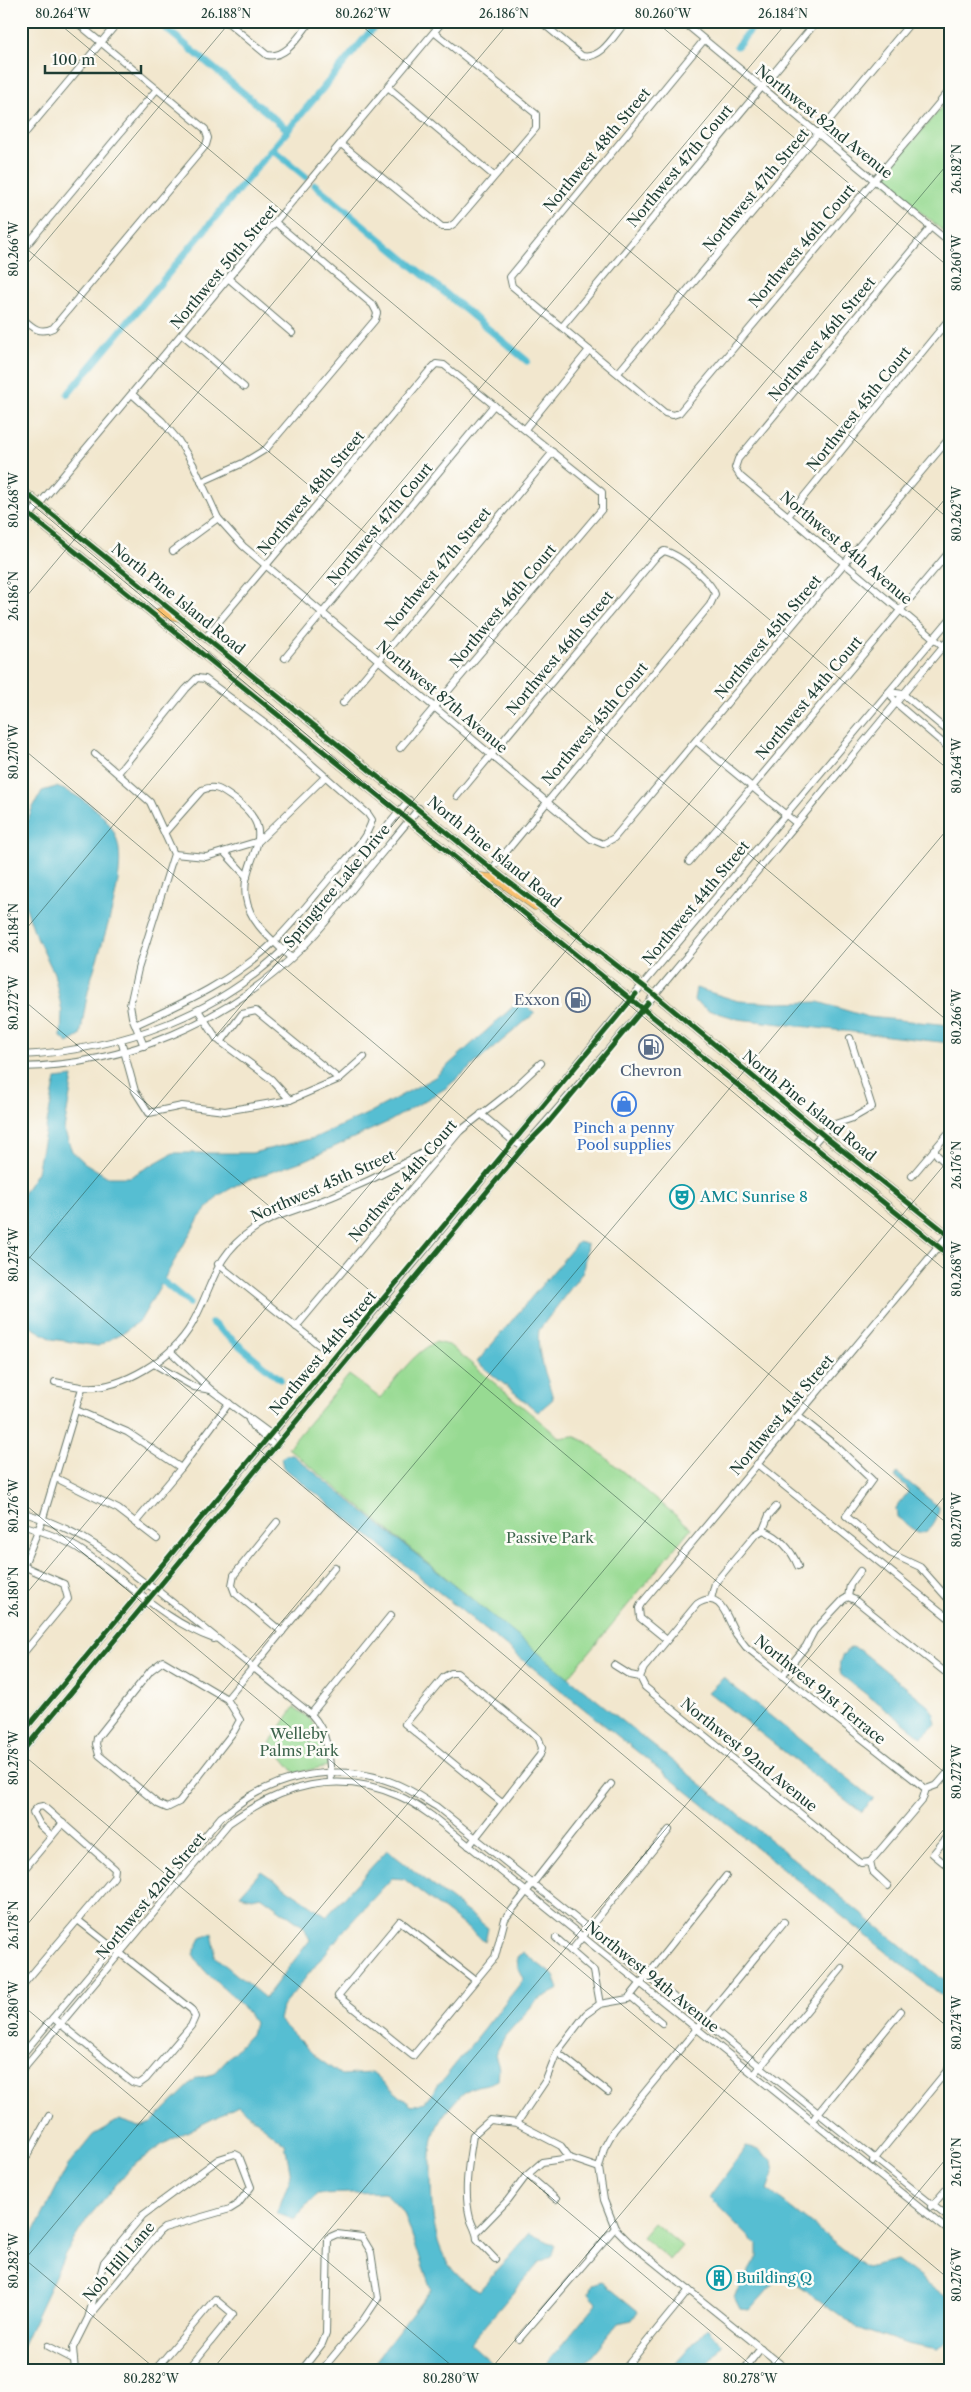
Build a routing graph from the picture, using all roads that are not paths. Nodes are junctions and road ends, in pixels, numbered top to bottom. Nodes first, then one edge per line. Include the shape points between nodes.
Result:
1 (24, 21) edge
2 (75, 21) edge
3 (119, 21) edge
4 (226, 21) edge
5 (311, 21) edge
6 (443, 21) edge
7 (540, 21) edge
8 (626, 21) edge
9 (682, 21) edge
10 (817, 21) edge
11 (912, 21) edge
12 (21, 24) edge
13 (435, 32) junction
14 (704, 40) junction
15 (101, 43) junction
16 (762, 87) junction
17 (389, 88) junction
18 (157, 89) junction
19 (950, 90) edge
20 (819, 134) junction
21 (21, 138) edge
22 (341, 144) junction
23 (494, 176) junction
24 (875, 180) junction
25 (276, 223) junction
26 (931, 227) junction
27 (950, 243) edge
28 (21, 252) edge
29 (229, 279) junction
30 (21, 317) edge
31 (950, 318) edge
32 (562, 327) junction
33 (292, 333) dead end
34 (182, 335) junction
35 (589, 350) junction
36 (618, 373) junction
37 (244, 387) dead end
38 (133, 395) junction
39 (494, 406) junction
40 (525, 429) junction
41 (947, 441) dead end
42 (552, 452) junction
43 (735, 468) joint
44 (201, 482) junction
45 (21, 488) edge
46 (40, 504) junction
47 (21, 508) edge
48 (30, 515) junction
49 (788, 516) junction
50 (218, 518) junction
51 (21, 526) edge
52 (173, 551) dead end
53 (950, 551) edge
54 (846, 564) junction
55 (266, 567) junction
56 (715, 594) joint
57 (901, 609) junction
58 (322, 614) junction
59 (154, 615) junction
60 (182, 618) junction
61 (950, 619) edge
62 (206, 637) junction
63 (934, 638) junction
64 (950, 638) edge
65 (943, 646) junction
66 (285, 658) dead end
67 (379, 660) junction
68 (889, 692) junction
69 (903, 694) junction
70 (343, 703) dead end
71 (896, 703) junction
72 (435, 707) junction
73 (950, 733) edge
74 (696, 741) junction
75 (400, 748) dead end
76 (950, 748) edge
77 (95, 754) dead end
78 (492, 755) junction
79 (118, 773) junction
80 (325, 778) junction
81 (750, 787) junction
82 (457, 796) dead end
83 (409, 800) junction
84 (547, 800) junction
85 (418, 808) junction
86 (399, 812) junction
87 (786, 816) junction
88 (409, 819) junction
89 (796, 823) junction
90 (165, 832) junction
91 (259, 842) junction
92 (603, 844) joint
93 (224, 852) junction
94 (174, 854) junction
95 (689, 862) dead end
96 (492, 869) junction
97 (247, 877) junction
98 (480, 877) junction
99 (552, 916) junction
100 (274, 942) junction
101 (283, 950) junction
102 (291, 958) junction
103 (643, 986) junction
104 (655, 995) junction
105 (631, 1000) junction
106 (198, 1010) junction
107 (643, 1010) junction
108 (204, 1020) junction
109 (135, 1025) junction
110 (139, 1035) junction
111 (850, 1038) dead end
112 (121, 1040) junction
113 (221, 1042) junction
114 (144, 1046) junction
115 (123, 1052) junction
116 (21, 1055) edge
117 (364, 1057) dead end
118 (541, 1063) dead end
119 (21, 1067) edge
120 (339, 1079) junction
121 (290, 1100) junction
122 (481, 1114) junction
123 (460, 1131) junction
124 (950, 1131) edge
125 (822, 1134) junction
126 (514, 1142) junction
127 (813, 1144) junction
128 (524, 1147) junction
129 (934, 1149) junction
130 (950, 1167) edge
131 (912, 1176) dead end
132 (949, 1235) edge
133 (938, 1247) junction
134 (950, 1256) edge
135 (218, 1264) junction
136 (296, 1327) junction
137 (319, 1345) dead end
138 (170, 1352) junction
139 (154, 1364) junction
140 (55, 1382) dead end
141 (82, 1388) junction
142 (210, 1390) junction
143 (229, 1403) junction
144 (76, 1410) junction
145 (798, 1416) junction
146 (269, 1437) junction
147 (280, 1441) junction
148 (276, 1446) junction
149 (758, 1464) junction
150 (181, 1468) junction
151 (56, 1478) junction
152 (776, 1507) dead end
153 (21, 1512) edge
154 (43, 1518) junction
155 (136, 1522) junction
156 (277, 1522) dead end
157 (21, 1524) edge
158 (39, 1530) junction
159 (763, 1530) junction
160 (157, 1539) dead end
161 (23, 1565) edge
162 (798, 1566) dead end
163 (334, 1567) dead end
164 (860, 1571) dead end
165 (146, 1585) junction
166 (157, 1590) junction
167 (138, 1594) junction
168 (848, 1597) junction
169 (711, 1599) junction
170 (148, 1601) junction
171 (950, 1601) edge
172 (392, 1615) dead end
173 (950, 1619) edge
174 (282, 1632) junction
175 (667, 1640) junction
176 (220, 1641) junction
177 (21, 1656) edge
178 (614, 1665) dead end
179 (254, 1668) junction
180 (782, 1676) junction
181 (950, 1676) edge
182 (640, 1677) junction
183 (226, 1699) junction
184 (310, 1714) junction
185 (21, 1735) edge
186 (21, 1753) edge
187 (950, 1770) edge
188 (330, 1772) junction
189 (331, 1782) junction
190 (611, 1784) dead end
191 (926, 1789) junction
192 (502, 1803) junction
193 (63, 1823) junction
194 (669, 1830) dead end
195 (950, 1834) edge
196 (52, 1836) junction
197 (476, 1838) junction
198 (469, 1846) junction
199 (870, 1862) junction
200 (950, 1868) edge
201 (21, 1872) edge
202 (726, 1876) dead end
203 (532, 1883) junction
204 (888, 1886) dead end
205 (526, 1891) junction
206 (79, 1920) junction
207 (784, 1922) dead end
208 (590, 1929) junction
209 (556, 1938) dead end
210 (583, 1938) junction
211 (112, 1947) junction
212 (571, 1951) junction
213 (119, 1953) junction
214 (842, 1968) dead end
215 (646, 1975) junction
216 (475, 1980) junction
217 (23, 1982) edge
218 (640, 1983) junction
219 (630, 1996) junction
220 (600, 2004) junction
221 (901, 2011) dead end
222 (53, 2018) junction
223 (704, 2022) junction
224 (662, 2023) dead end
225 (60, 2024) junction
226 (698, 2029) junction
227 (557, 2052) junction
228 (21, 2056) edge
229 (950, 2067) edge
230 (760, 2068) junction
231 (21, 2071) edge
232 (754, 2075) junction
233 (608, 2092) dead end
234 (818, 2114) junction
235 (49, 2116) dead end
236 (812, 2121) junction
237 (517, 2123) junction
238 (570, 2158) junction
239 (875, 2159) junction
240 (868, 2166) junction
241 (21, 2167) edge
242 (599, 2168) junction
243 (528, 2175) junction
244 (950, 2185) edge
245 (556, 2199) dead end
246 (932, 2206) junction
247 (926, 2213) junction
248 (950, 2219) edge
249 (615, 2228) junction
250 (476, 2232) junction
251 (950, 2232) edge
252 (495, 2259) dead end
253 (689, 2290) junction
254 (88, 2318) junction
255 (519, 2339) dead end
256 (48, 2346) dead end
257 (761, 2348) junction
258 (73, 2358) junction
259 (75, 2371) edge
260 (154, 2371) edge
261 (187, 2371) edge
262 (301, 2371) edge
263 (321, 2371) edge
264 (623, 2371) edge
265 (743, 2371) edge
266 (789, 2371) edge

1 - 12 street
2 - 15 street
3 - 15 street
4 - 5 street via 268,56 276,57 285,52
6 - 13 street, Northwest 50th Street
7 - 8 street via 582,56 589,57 599,53
9 - 14 street, Northwest 82nd Avenue
10 - 16 street, Northwest 47th Court
11 - 20 street, Northwest 47th Street
13 - 17 street, Northwest 50th Street
13 - 23 street via 536,114 536,128
14 - 16 street, Northwest 82nd Avenue
14 - 32 street, Northwest 48th Street via 510,277 512,286
15 - 18 street
15 - 21 street
16 - 20 street, Northwest 82nd Avenue
16 - 32 street, Northwest 47th Court
17 - 22 street, Northwest 50th Street
17 - 23 street
18 - 28 street
18 - 30 street via 205,129 206,146 53,328 37,331
19 - 24 street, Northwest 46th Court
20 - 24 street, Northwest 82nd Avenue
20 - 36 street, Northwest 47th Street
22 - 23 street via 442,227 455,223
22 - 25 street, Northwest 50th Street
24 - 26 street, Northwest 82nd Avenue
24 - 36 street, Northwest 46th Court via 679,413 665,413
25 - 29 street, Northwest 50th Street
25 - 44 street via 372,305 377,313 375,320 266,449 243,464
26 - 27 street, Northwest 82nd Avenue
26 - 43 street, Northwest 46th Street via 738,460
29 - 33 street
29 - 34 street, Northwest 50th Street
31 - 49 street, Northwest 45th Court
32 - 35 street
34 - 37 street
34 - 38 street, Northwest 50th Street
35 - 36 street
35 - 40 street
38 - 44 street, Northwest 87th Avenue via 178,440
38 - 46 street, Northwest 50th Street
39 - 40 street
39 - 55 street, Northwest 48th Street via 444,365 436,364
39 - 58 street, Northwest 47th Court
40 - 42 street
41 - 54 street, Northwest 45th Street
42 - 67 street, Northwest 47th Street
42 - 72 street, Northwest 46th Court via 602,492 602,508
43 - 49 street, Northwest 84th Avenue via 740,476
44 - 50 street, Northwest 87th Avenue
45 - 46 main road, North Pine Island Road
46 - 48 street, Northwest 50th Street
46 - 60 main road, North Pine Island Road
47 - 48 main road, North Pine Island Road
48 - 51 street, Northwest 50th Street
48 - 59 main road, North Pine Island Road
49 - 54 street, Northwest 84th Avenue
50 - 52 street
50 - 55 street, Northwest 87th Avenue
53 - 57 street, Northwest 44th Court
54 - 57 street, Northwest 84th Avenue
54 - 74 street, Northwest 45th Street
55 - 58 street, Northwest 87th Avenue
55 - 62 street, Northwest 48th Street
56 - 78 street, Northwest 46th Street via 712,586 672,553 664,551 654,558
56 - 84 street, Northwest 45th Court
57 - 63 street, Northwest 84th Avenue
57 - 81 street, Northwest 44th Court
58 - 66 street, Northwest 47th Court
58 - 67 street, Northwest 87th Avenue
59 - 60 main road via 160,612
59 - 86 main road, North Pine Island Road
60 - 62 main road, North Pine Island Road
61 - 63 street, Northwest 44th Street
62 - 83 main road, North Pine Island Road
63 - 65 street, Northwest 84th Avenue
63 - 68 street, Northwest 44th Street
64 - 65 street, Northwest 44th Street
65 - 69 street, Northwest 44th Street
67 - 70 street, Northwest 47th Street
67 - 72 street, Northwest 87th Avenue
68 - 69 street
68 - 71 street
68 - 87 street, Northwest 44th Street
69 - 71 street, Northwest 44th Street
69 - 73 street
71 - 76 street
71 - 89 street, Northwest 44th Street
72 - 75 street, Northwest 46th Court
72 - 78 street, Northwest 87th Avenue
74 - 81 street
74 - 92 street, Northwest 45th Street via 614,838
77 - 79 street
78 - 82 street, Northwest 46th Street
78 - 84 street, Northwest 87th Avenue
79 - 80 street via 196,678 205,679 268,726
79 - 90 street via 150,802
80 - 91 street
80 - 100 street via 372,820 369,829 314,898
81 - 87 street
81 - 95 street, Northwest 44th Court
83 - 85 main road, North Pine Island Road
83 - 86 street, Springtree Lake Drive
84 - 92 street, Northwest 87th Avenue via 590,839
84 - 96 street, Northwest 45th Court
85 - 88 street, Springtree Lake Drive
85 - 96 main road, North Pine Island Road
86 - 88 main road, North Pine Island Road
86 - 101 street, Springtree Lake Drive
87 - 89 street
87 - 103 street, Northwest 44th Street
88 - 98 main road, North Pine Island Road
88 - 102 street, Springtree Lake Drive via 326,921
89 - 104 street, Northwest 44th Street
90 - 91 street via 202,790 210,787 219,788 237,800 250,814 258,830
90 - 94 street
91 - 93 street
91 - 97 street
93 - 94 street via 206,857
93 - 97 street
94 - 109 street via 138,969 130,1005
96 - 99 main road, North Pine Island Road
97 - 100 street via 246,897 250,915
98 - 99 main road via 497,879 525,901
98 - 105 main road, North Pine Island Road
99 - 103 main road, North Pine Island Road
100 - 101 street
100 - 109 street via 207,990
101 - 102 street
101 - 106 street, Springtree Lake Drive via 241,984
102 - 108 street, Springtree Lake Drive via 238,1000
103 - 104 main road, North Pine Island Road
103 - 105 street, Northwest 44th Street
104 - 107 street, Northwest 44th Street
104 - 125 main road, North Pine Island Road
105 - 107 main road, North Pine Island Road
105 - 126 street, Northwest 44th Street
106 - 108 street
106 - 110 street, Springtree Lake Drive
107 - 127 main road, North Pine Island Road
107 - 128 street, Northwest 44th Street
108 - 113 street
108 - 114 street, Springtree Lake Drive
109 - 110 street
110 - 112 street, Springtree Lake Drive
110 - 114 street
111 - 125 street via 872,1107 829,1126
112 - 115 street
112 - 116 street, Springtree Lake Drive via 75,1051
113 - 120 street via 242,1014 256,1011
113 - 121 street via 271,1079
114 - 115 street, Springtree Lake Drive
115 - 119 street, Springtree Lake Drive via 72,1063
115 - 121 street via 136,1091 149,1113 182,1106 225,1111
117 - 120 street
118 - 122 street, Northwest 44th Court
120 - 121 street
122 - 123 street, Northwest 44th Court
122 - 126 street
123 - 135 street, Northwest 45th Street via 422,1156 252,1230
123 - 136 street, Northwest 44th Court
124 - 129 street
125 - 127 street
125 - 132 main road, North Pine Island Road
126 - 128 street
126 - 146 street, Northwest 44th Street
127 - 133 main road, North Pine Island Road
128 - 147 street, Northwest 44th Street
129 - 130 street
129 - 131 street
132 - 133 street, Northwest 41st Street
133 - 134 main road, North Pine Island Road
133 - 145 street, Northwest 41st Street
135 - 136 street
135 - 138 street, Northwest 45th Street via 191,1326
136 - 137 street
138 - 139 street, Northwest 45th Street
138 - 142 street
139 - 141 street, Northwest 45th Street via 110,1384
139 - 142 street via 194,1387
140 - 141 street, Northwest 45th Street
141 - 144 street
142 - 143 street
143 - 146 street via 249,1420 257,1422
143 - 150 street
144 - 150 street via 127,1432
144 - 151 street
145 - 149 street, Northwest 41st Street
145 - 171 street via 872,1480 846,1516 890,1553 920,1568
146 - 147 street
146 - 148 street
146 - 165 street, Northwest 44th Street
147 - 148 street, Northwest 44th Street
148 - 166 street, Northwest 44th Street
149 - 173 street
149 - 175 street, Northwest 41st Street via 639,1608 644,1622
150 - 155 street
151 - 154 street
151 - 155 street via 98,1498
152 - 159 street
153 - 154 street
154 - 158 street
154 - 165 street via 89,1540
155 - 160 street
156 - 174 street via 234,1575 232,1585 235,1593
157 - 158 street
158 - 161 street
158 - 167 street via 82,1550
159 - 162 street via 792,1551
159 - 169 street via 755,1535 715,1583
161 - 177 street via 64,1584 68,1599
163 - 174 street
164 - 168 street via 850,1585
165 - 166 street
165 - 167 street, Northwest 44th Street
166 - 170 street, Northwest 44th Street
166 - 176 street
167 - 170 street
167 - 185 street, Northwest 44th Street
168 - 180 street via 814,1631
168 - 181 street
169 - 175 street via 697,1604
169 - 180 street, Northwest 91st Terrace via 720,1604 746,1647
170 - 176 street via 184,1626
170 - 186 street, Northwest 44th Street
172 - 184 street
174 - 179 street
175 - 182 street
176 - 179 street
178 - 182 street, Northwest 92nd Avenue
179 - 183 street
179 - 184 street
180 - 191 street, Northwest 91st Terrace
182 - 199 street, Northwest 92nd Avenue via 646,1687 861,1863
183 - 183 street via 240,1720 178,1802 167,1808 99,1755 98,1738 151,1670 163,1661
184 - 188 street via 320,1724 325,1736
187 - 191 street via 938,1785
188 - 189 street
188 - 197 street, Northwest 94th Avenue via 366,1775 406,1788 437,1807
188 - 211 street, Northwest 42nd Street via 275,1784 248,1797 221,1817
189 - 198 street, Northwest 94th Avenue via 363,1785 400,1796 432,1816
189 - 213 street, Northwest 42nd Street via 311,1783 283,1791 253,1805 229,1823
190 - 203 street
191 - 199 street via 922,1802
192 - 192 street via 405,1724 444,1677 451,1673 457,1674 539,1739 540,1755
192 - 197 street
193 - 196 street
193 - 196 street via 43,1806 33,1812 40,1825
193 - 206 street via 115,1869 114,1877
194 - 208 street
195 - 200 street via 932,1854
196 - 201 street
197 - 198 street
197 - 203 street, Northwest 94th Avenue
198 - 205 street, Northwest 94th Avenue
199 - 204 street via 872,1871
202 - 215 street
203 - 205 street
203 - 208 street, Northwest 94th Avenue
205 - 210 street, Northwest 94th Avenue
205 - 216 street via 505,1918 495,1957
206 - 211 street
206 - 217 street
207 - 223 street
208 - 210 street
208 - 215 street, Northwest 94th Avenue
209 - 212 street
210 - 212 street
210 - 218 street, Northwest 94th Avenue
211 - 213 street
211 - 222 street, Northwest 42nd Street
212 - 220 street via 594,1971
213 - 225 street, Northwest 42nd Street
213 - 225 street via 192,2010 195,2018 191,2026 139,2084 132,2082
214 - 230 street
215 - 218 street
215 - 223 street, Northwest 94th Avenue
216 - 216 street via 413,2056 338,1996 400,1921
218 - 219 street
218 - 226 street, Northwest 94th Avenue
219 - 220 street
219 - 224 street
220 - 227 street via 586,2014
221 - 234 street
222 - 225 street
222 - 228 street, Northwest 42nd Street
223 - 226 street
223 - 230 street, Northwest 94th Avenue
225 - 231 street, Northwest 42nd Street
226 - 232 street, Northwest 94th Avenue
226 - 242 street via 614,2130 604,2148
227 - 233 street
227 - 237 street via 546,2080
229 - 239 street
230 - 232 street
230 - 234 street, Northwest 94th Avenue
232 - 236 street, Northwest 94th Avenue
234 - 236 street
234 - 239 street, Northwest 94th Avenue
235 - 241 street
236 - 240 street, Northwest 94th Avenue
237 - 238 street via 561,2146
237 - 250 street via 490,2120 473,2135 467,2178 470,2218
238 - 242 street
238 - 243 street via 542,2162
239 - 240 street
239 - 246 street, Northwest 94th Avenue
240 - 247 street, Northwest 94th Avenue
242 - 249 street via 604,2200
243 - 245 street
243 - 250 street
244 - 246 street
246 - 247 street
246 - 248 street, Northwest 94th Avenue
247 - 251 street, Northwest 94th Avenue
249 - 253 street
249 - 255 street
250 - 252 street via 477,2240
253 - 257 street
253 - 264 street
254 - 254 street, Nob Hill Lane via 104,2262 143,2215 219,2160 235,2154 238,2156 250,2187 238,2204 164,2228
254 - 258 street, Nob Hill Lane via 73,2348
256 - 258 street
257 - 265 street
257 - 266 street
258 - 259 street, Nob Hill Lane
260 - 261 street via 215,2298 233,2314
262 - 263 street via 326,2334 328,2238 337,2234 362,2238 371,2252 378,2298

